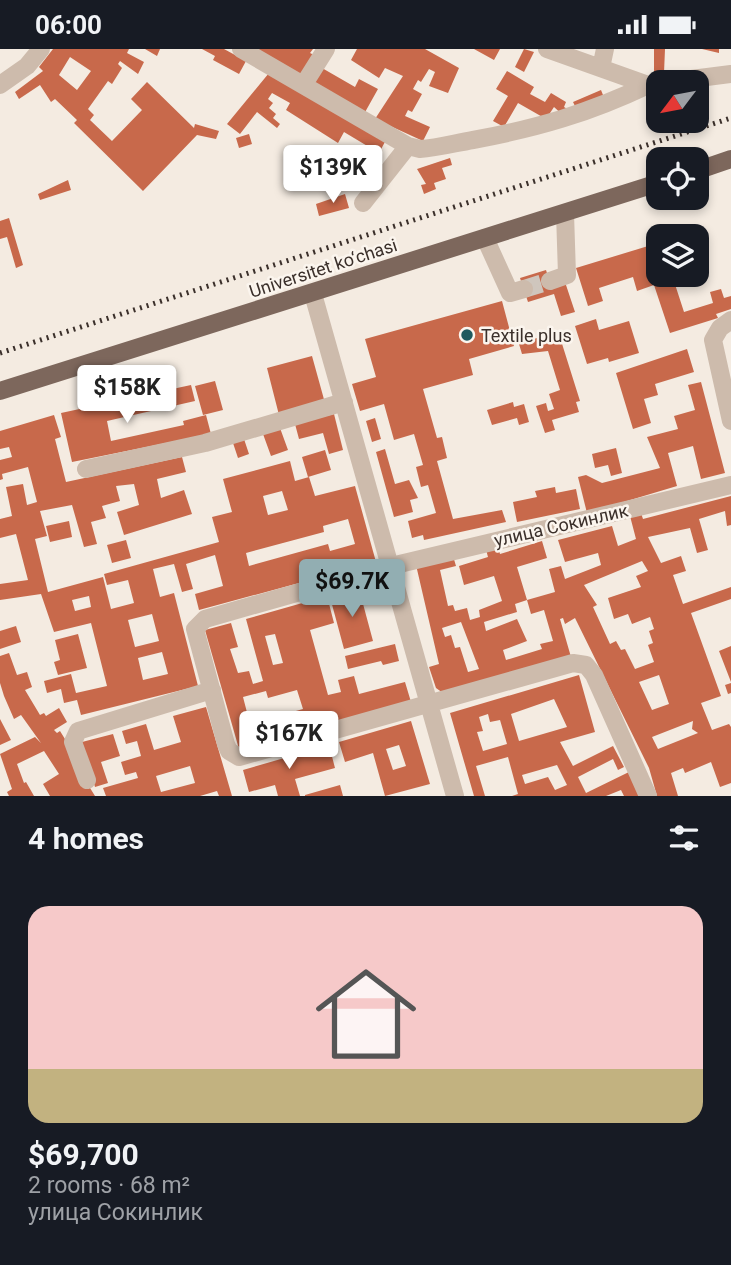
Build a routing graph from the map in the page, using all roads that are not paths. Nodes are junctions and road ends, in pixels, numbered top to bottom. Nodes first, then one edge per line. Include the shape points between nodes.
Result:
1 (41, 49) edge
2 (241, 49) edge
3 (326, 49) edge
4 (547, 49) edge
5 (605, 49) edge
6 (601, 68) junction
7 (731, 74) edge
8 (709, 77) edge
9 (646, 82) edge
10 (304, 84) junction
11 (0, 85) edge
12 (646, 87) edge
13 (408, 146) junction
14 (731, 159) edge
15 (709, 166) edge
16 (646, 187) edge
17 (363, 203) dead end
18 (565, 213) junction
19 (485, 239) junction
20 (550, 281) tunnel mouth
21 (524, 289) dead end
22 (313, 294) junction
23 (731, 320) edge
24 (0, 391) edge
25 (344, 402) junction
26 (731, 421) edge
27 (86, 469) dead end
28 (731, 485) edge
29 (391, 566) junction
30 (212, 690) junction
31 (429, 704) junction
32 (88, 780) dead end
33 (455, 796) edge
34 (648, 796) edge

1 - 11 street via 27,66
2 - 10 street
3 - 10 street
4 - 6 street
5 - 6 street
6 - 9 street
7 - 8 street
10 - 13 street
12 - 13 street via 543,127 431,148
13 - 17 street
14 - 15 main road
16 - 18 main road, Universitet kо‘chasi
18 - 19 main road, Universitet kо‘chasi
18 - 20 street via 567,275
19 - 21 street via 510,293
19 - 22 main road, Universitet kо‘chasi
22 - 24 main road, Universitet kо‘chasi
22 - 25 street
23 - 26 street via 713,340
25 - 27 street via 205,443
25 - 29 street
28 - 29 street, улица Сокинлик
29 - 30 street, улица Сокинлик via 201,621 196,634
29 - 31 street
30 - 31 street via 226,744 239,757
30 - 32 street via 78,731 73,742
31 - 33 street
31 - 34 street via 573,663 586,664

